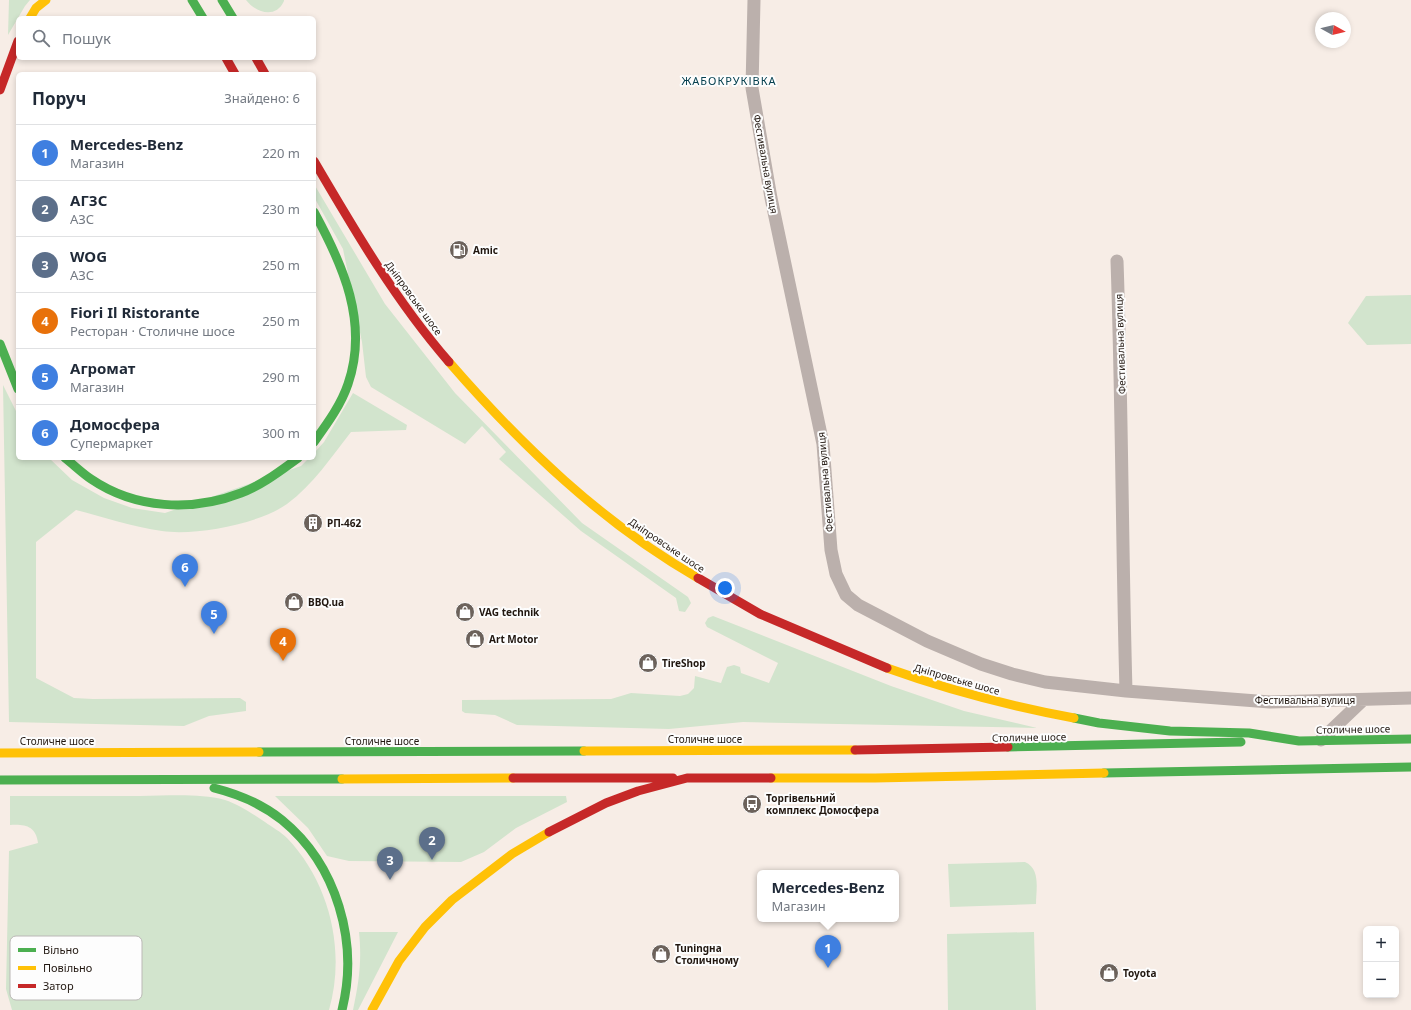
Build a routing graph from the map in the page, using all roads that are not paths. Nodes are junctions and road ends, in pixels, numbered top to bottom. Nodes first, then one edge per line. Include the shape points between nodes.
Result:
1 (46, 0) edge
2 (192, 0) edge
3 (754, 0) edge
4 (223, 2) edge
5 (31, 16) edge
6 (202, 16) edge
7 (232, 16) edge
8 (16, 46) edge
9 (227, 60) edge
10 (257, 60) edge
11 (234, 72) edge
12 (264, 72) edge
13 (0, 90) edge
14 (316, 164) edge
15 (316, 216) edge
16 (1117, 261) dead end
17 (0, 344) edge
18 (16, 384) edge
19 (316, 439) edge
20 (67, 460) edge
21 (295, 460) edge
22 (1126, 691) junction
23 (1411, 698) edge
24 (1363, 700) junction
25 (1411, 739) edge
26 (1321, 740) junction
27 (1299, 741) junction
28 (0, 753) edge
29 (1411, 767) edge
30 (687, 778) junction
31 (0, 780) edge
32 (186, 781) junction
33 (342, 1010) edge
34 (372, 1010) edge

1 - 5 main road
2 - 6 main road
3 - 22 street, Фестивальна вулиця via 752,88 771,198 824,444 831,550 839,584 846,595 858,605 927,641 981,664 1045,682
4 - 7 main road
8 - 13 main road
9 - 11 main road
10 - 12 main road
14 - 27 main road, Дніпровське шосе via 360,240 421,330 476,393 569,485 600,511 666,560 710,586 760,614 872,663 940,687 1017,708 1099,723 1170,731 1250,733
15 - 19 main road via 347,278 356,327 352,370 345,394 335,414
16 - 22 street, Фестивальна вулиця
17 - 18 main road
20 - 21 main road via 78,471 107,490 132,500 168,506 193,505 230,497 261,484
22 - 24 street, Фестивальна вулиця via 1270,702
23 - 24 street, Фестивальна вулиця
24 - 26 street
25 - 26 main road, Столичне шосе
26 - 27 main road, Столичне шосе
27 - 28 main road, Столичне шосе via 964,749
29 - 30 main road via 875,778
30 - 32 main road
30 - 34 main road via 638,791 606,803 540,836 512,854 452,900 425,927 399,961
31 - 32 main road
32 - 33 main road via 238,794 264,808 283,820 311,852 330,882 346,925 348,959

